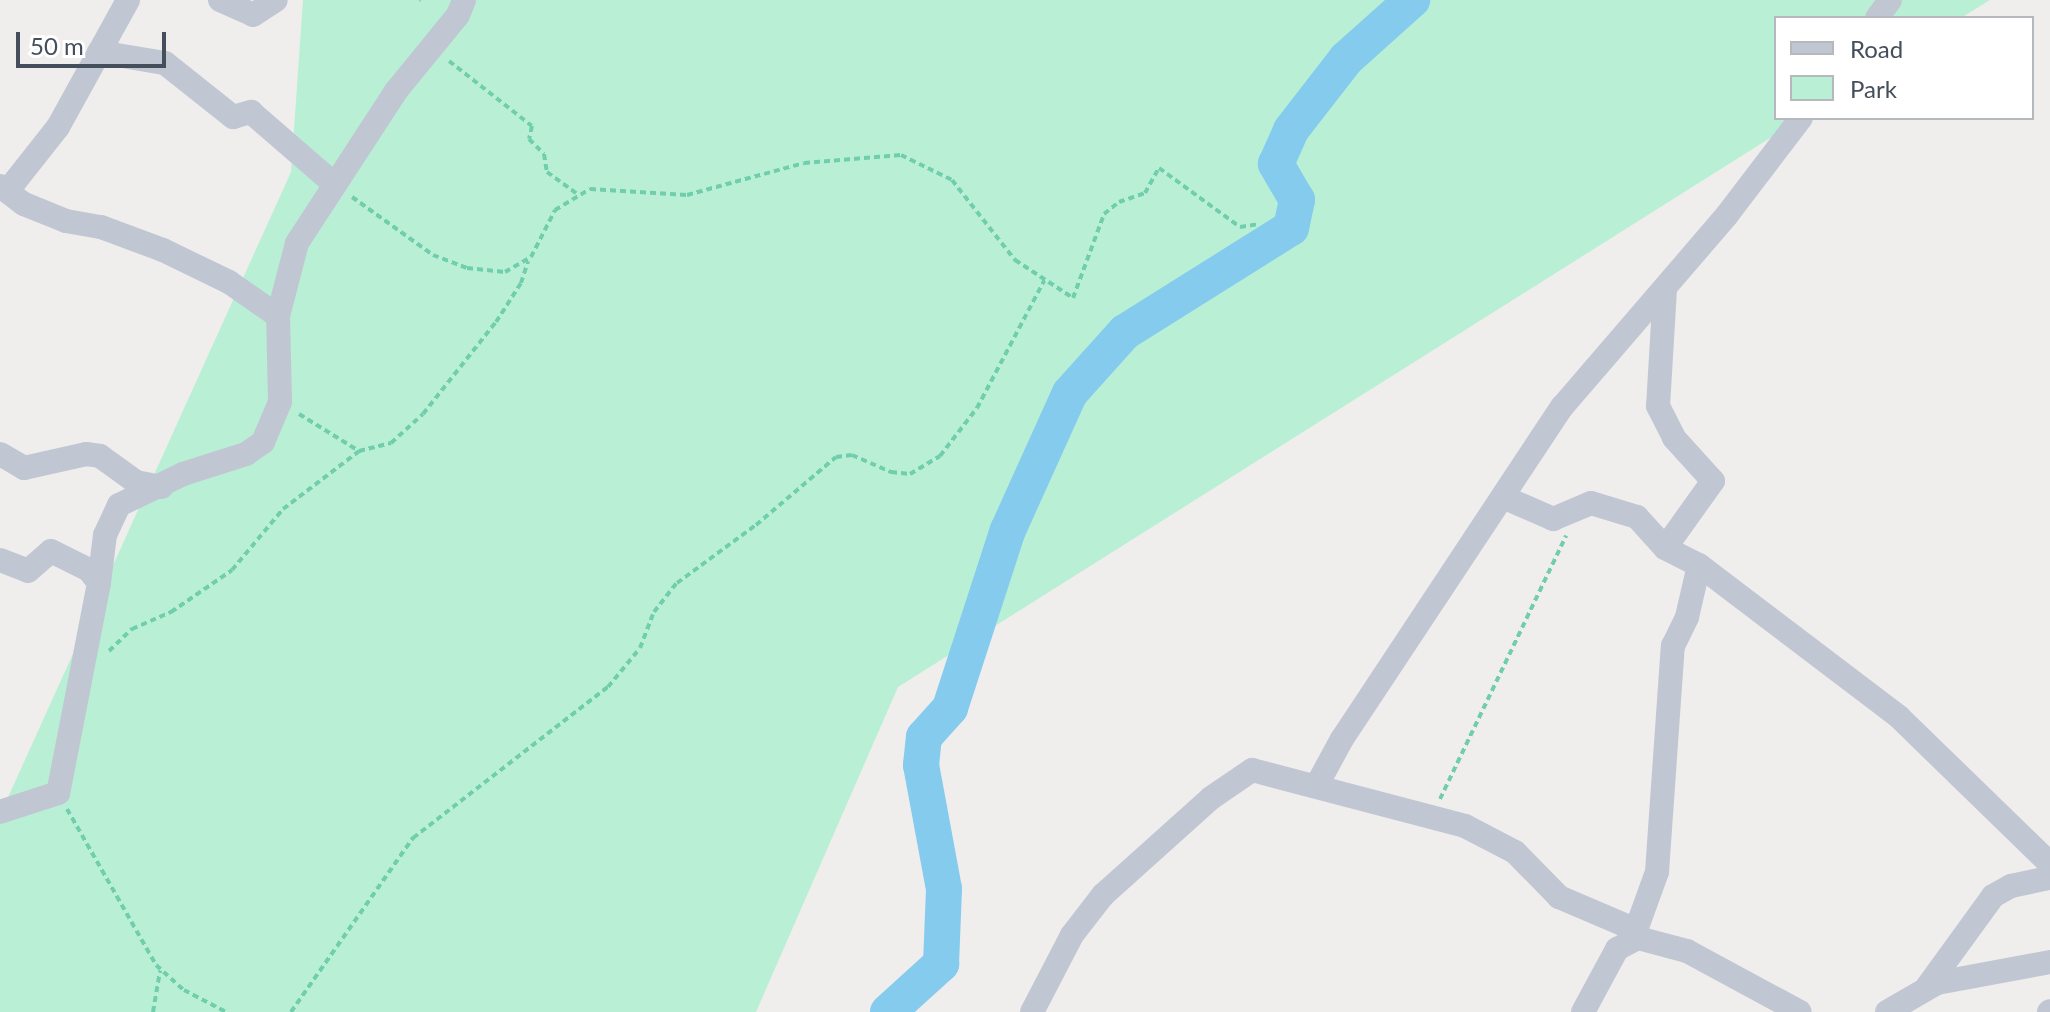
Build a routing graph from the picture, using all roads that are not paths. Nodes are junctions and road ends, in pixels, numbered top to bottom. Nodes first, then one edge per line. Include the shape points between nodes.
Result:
1 (128, 0) edge
2 (220, 0) edge
3 (276, 0) edge
4 (464, 0) edge
5 (99, 52) junction
6 (1799, 120) edge
7 (334, 184) junction
8 (4, 187) edge
9 (1665, 289) junction
10 (278, 316) junction
11 (0, 454) edge
12 (155, 485) junction
13 (1503, 497) junction
14 (1665, 548) junction
15 (0, 560) edge
16 (1699, 565) junction
17 (99, 583) junction
18 (1318, 783) junction
19 (0, 812) edge
20 (2050, 864) edge
21 (2050, 878) edge
22 (1637, 934) junction
23 (2050, 962) edge
24 (1927, 987) junction
25 (1032, 1012) edge
26 (1583, 1012) edge
27 (1800, 1012) edge
28 (1887, 1012) edge

1 - 5 street
2 - 3 street via 253,15
4 - 7 street
5 - 7 street via 165,63 233,117 251,112
5 - 8 street via 58,127
6 - 9 street
7 - 10 street via 297,243
8 - 10 street via 24,204 66,221 101,227 163,250 229,282
9 - 13 street via 1562,407
9 - 14 street via 1658,406 1674,438 1713,481
10 - 12 street via 280,402 263,442 250,453
11 - 12 street via 24,468 86,454 100,456 136,482
12 - 17 street via 113,511 102,546
13 - 14 street via 1553,519 1591,503 1637,517
13 - 18 street
14 - 16 street
15 - 17 street via 28,571 51,551 89,570
16 - 20 street via 1899,717
16 - 22 street via 1687,617 1673,646 1657,872
17 - 19 street via 58,793
18 - 22 street via 1465,826 1515,852 1559,897
18 - 25 street via 1252,770 1211,798 1103,895 1072,935
21 - 24 street via 2011,886 1993,896
22 - 26 street via 1617,949
22 - 27 street via 1687,951
23 - 24 street
24 - 28 street

